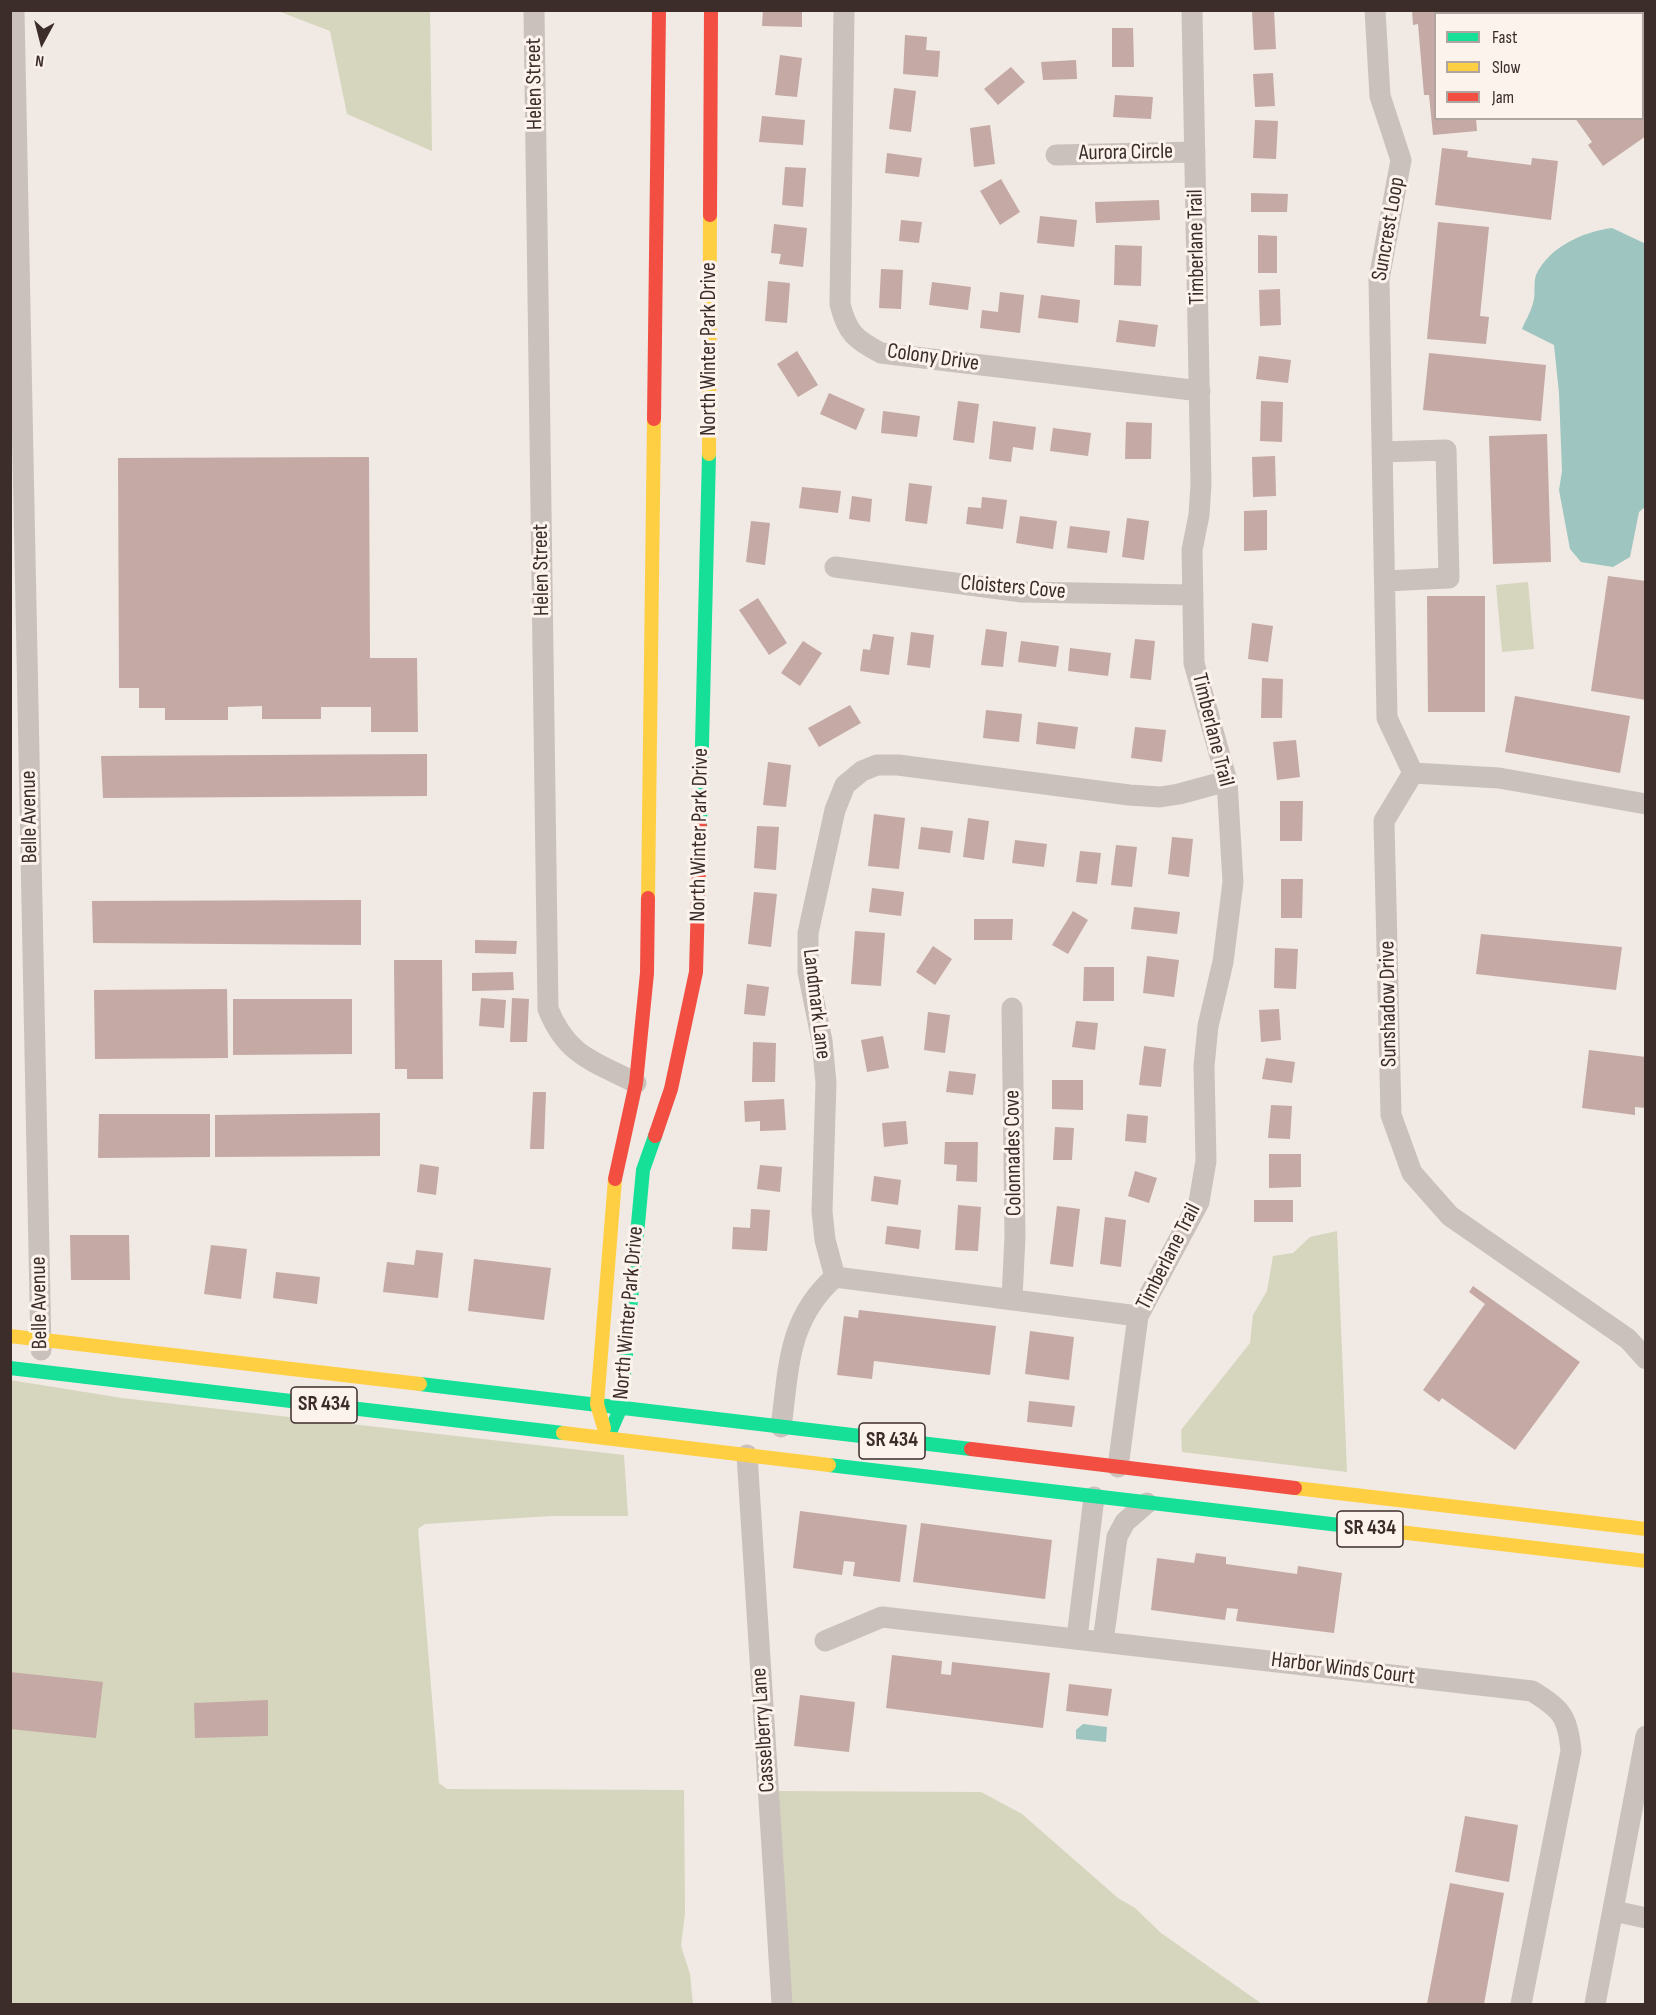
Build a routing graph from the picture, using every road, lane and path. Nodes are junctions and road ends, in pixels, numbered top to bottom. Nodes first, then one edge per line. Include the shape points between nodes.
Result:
1 (14, 10) edge
2 (534, 10) edge
3 (659, 10) edge
4 (711, 10) edge
5 (844, 10) edge
6 (1192, 10) edge
7 (1375, 10) edge
8 (1195, 152) junction
9 (1056, 155) dead end
10 (1200, 391) junction
11 (1382, 452) junction
12 (835, 567) dead end
13 (1384, 581) junction
14 (1192, 596) junction
15 (1413, 773) junction
16 (1227, 781) junction
17 (1646, 804) edge
18 (1012, 1008) dead end
19 (636, 1083) junction
20 (835, 1277) junction
21 (1011, 1298) junction
22 (1138, 1316) junction
23 (10, 1336) edge
24 (41, 1340) junction
25 (208, 1359) junction
26 (1646, 1359) edge
27 (10, 1368) edge
28 (41, 1371) junction
29 (138, 1383) junction
30 (597, 1404) junction
31 (621, 1407) junction
32 (781, 1427) junction
33 (607, 1438) junction
34 (747, 1455) junction
35 (1121, 1478) junction
36 (1050, 1492) junction
37 (1094, 1497) junction
38 (1147, 1503) junction
39 (1646, 1530) edge
40 (1646, 1561) edge
41 (1084, 1576) junction
42 (1111, 1580) junction
43 (1077, 1638) junction
44 (825, 1641) dead end
45 (1103, 1642) junction
46 (1646, 1736) edge
47 (1614, 1911) junction
48 (1646, 1918) edge
49 (782, 2004) edge
50 (1521, 2004) edge
51 (1595, 2004) edge

1 - 24 street, Belle Avenue
2 - 19 street, Helen Street via 548,1009 557,1032 568,1046
3 - 19 main road, North Winter Park Drive via 647,973
4 - 31 main road, North Winter Park Drive via 709,475 696,972 671,1089 643,1170
5 - 10 street, Colony Drive via 840,304 845,324 858,341 881,353
6 - 8 street, Timberlane Trail
7 - 11 street, Suncrest Loop via 1380,96 1401,160 1378,279
8 - 9 street, Aurora Circle
8 - 10 street, Timberlane Trail
10 - 14 street, Timberlane Trail via 1201,484 1192,550
11 - 13 street, Suncrest Loop
11 - 13 street via 1446,450 1449,578
12 - 14 street, Cloisters Cove via 1022,592
13 - 15 street, Suncrest Loop via 1387,718
14 - 16 street, Timberlane Trail via 1194,663
15 - 17 street via 1499,778
15 - 26 street, Sunshadow Drive via 1384,820 1391,1115 1412,1173 1450,1216 1628,1339
16 - 20 street, Landmark Lane via 1179,794 1139,796 877,765 845,785 835,810 808,933 808,972 826,1083 823,1221
16 - 22 street, Timberlane Trail via 1233,882 1204,1066 1206,1161 1199,1202
18 - 21 street, Colonnades Cove via 1015,1237
19 - 30 main road, North Winter Park Drive via 616,1171
20 - 21 street
20 - 32 street via 816,1294 796,1332
21 - 22 street
22 - 35 street, Timberlane Trail
23 - 24 main road, SR 434
24 - 25 main road, SR 434
24 - 28 street, Belle Avenue
25 - 29 main road
25 - 30 main road, SR 434
27 - 28 main road, SR 434
28 - 29 main road, SR 434
29 - 33 main road, SR 434
30 - 31 main road, SR 434
30 - 33 main road, North Winter Park Drive
31 - 32 main road, SR 434
31 - 33 main road, North Winter Park Drive
32 - 35 main road, SR 434
33 - 34 main road, SR 434
34 - 36 main road, SR 434
34 - 49 street, Casselberry Lane
35 - 36 main road
35 - 37 main road
35 - 39 main road, SR 434 via 1163,1473
36 - 37 main road, SR 434
37 - 38 main road, SR 434
37 - 41 street
38 - 40 main road, SR 434
38 - 42 street via 1125,1522 1117,1537
41 - 42 street
41 - 43 street
42 - 45 street
43 - 44 street, Harbor Winds Court via 882,1617
43 - 45 street, Harbor Winds Court
45 - 50 street, Harbor Winds Court via 1532,1691 1557,1707 1569,1726 1571,1751
46 - 47 street
47 - 48 street
47 - 51 street

